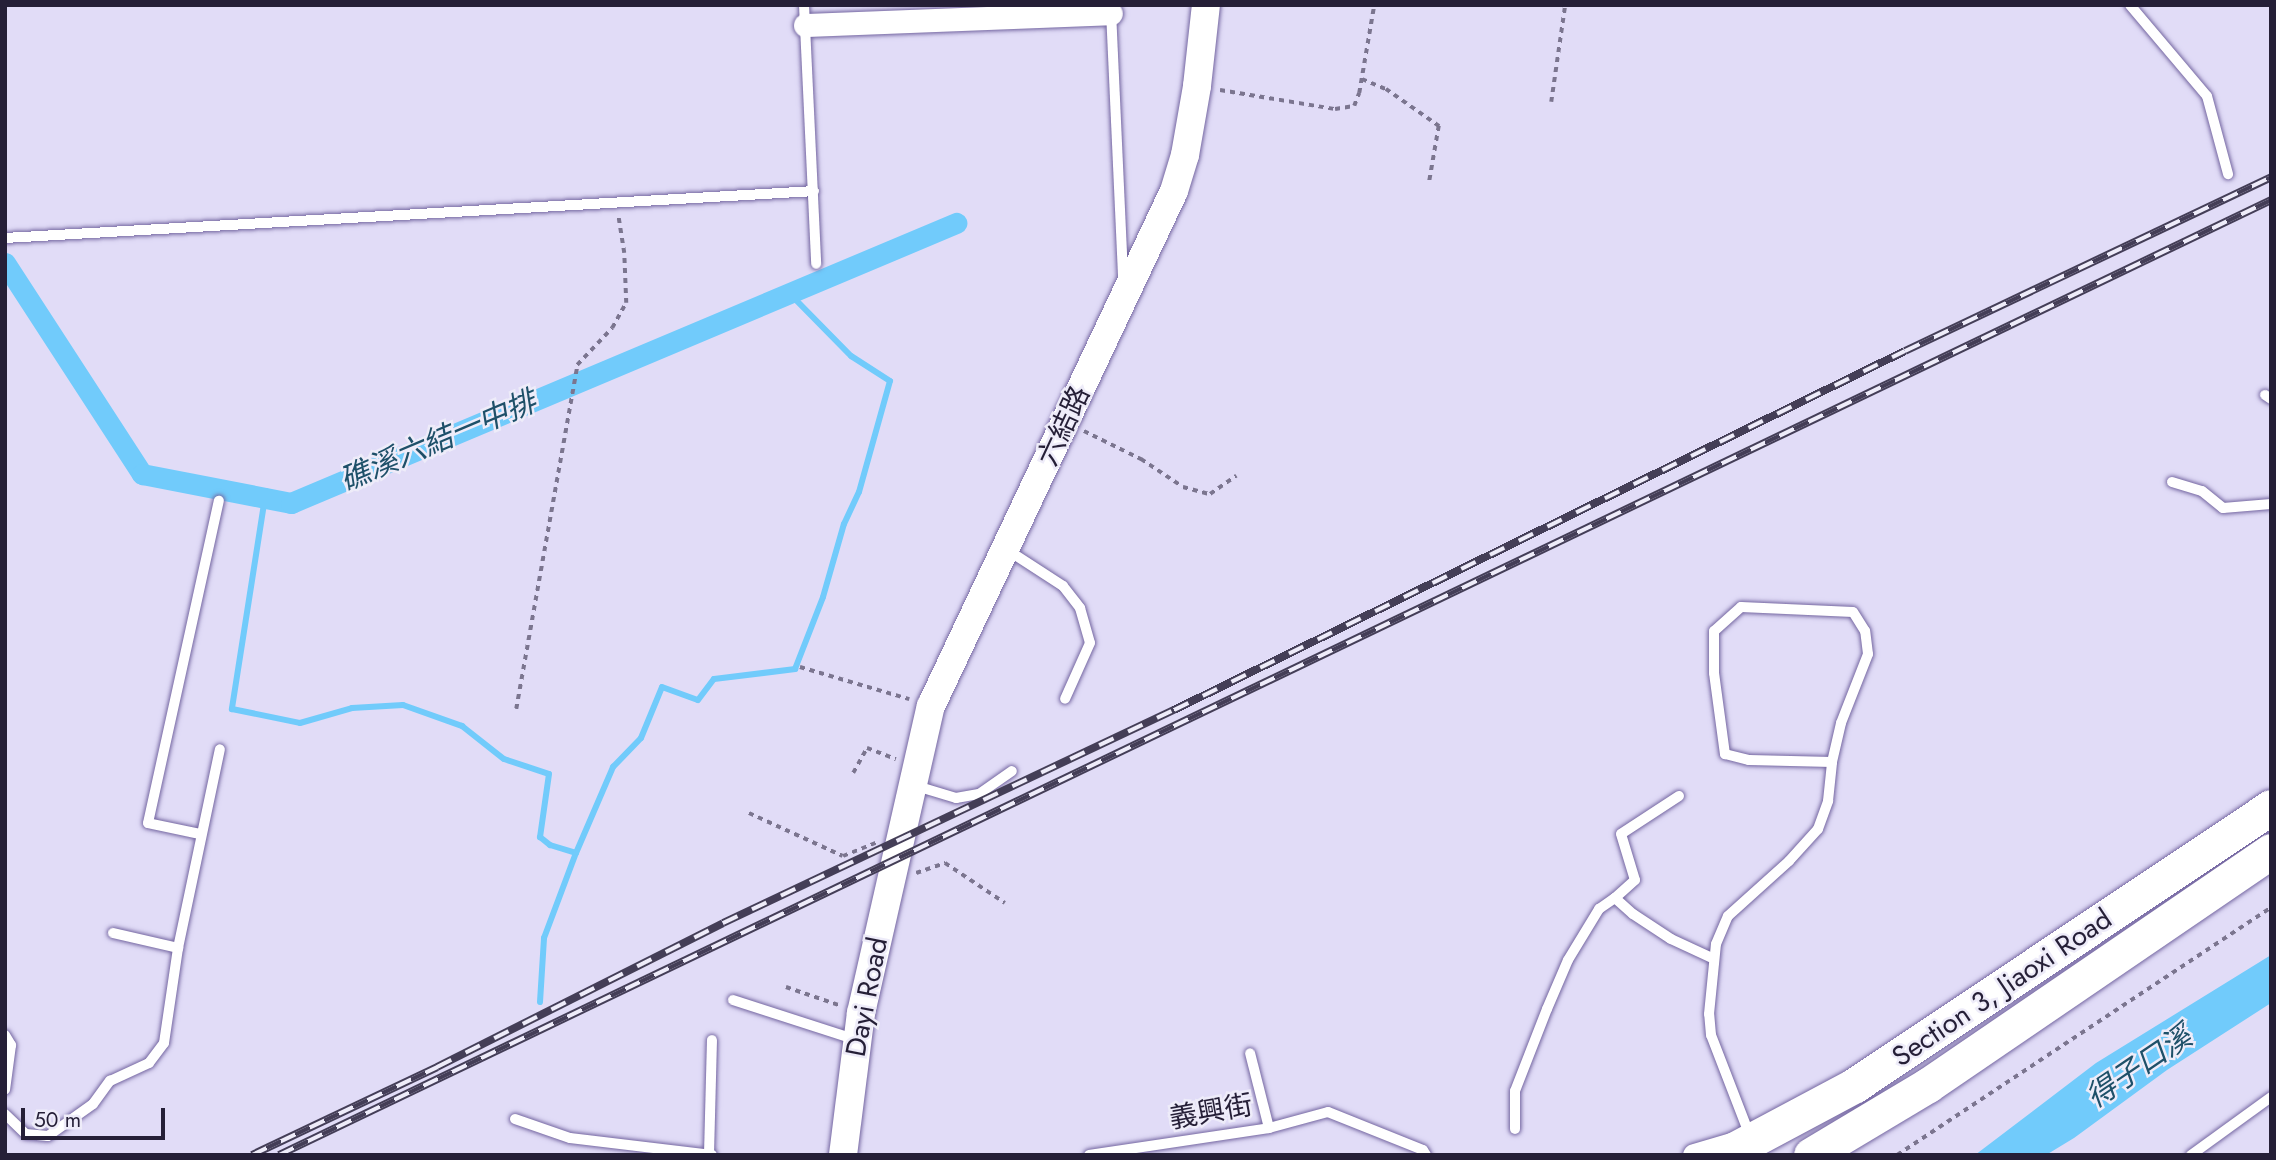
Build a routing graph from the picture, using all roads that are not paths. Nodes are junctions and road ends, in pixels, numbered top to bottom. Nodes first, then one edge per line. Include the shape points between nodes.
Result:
1 (1206, 5) edge
2 (2130, 5) edge
3 (1111, 9) edge
4 (804, 15) edge
5 (2228, 174) dead end
6 (814, 191) junction
7 (5, 239) edge
8 (816, 264) dead end
9 (1124, 298) junction
10 (2172, 482) dead end
11 (219, 500) dead end
12 (2271, 504) edge
13 (1006, 549) junction
14 (1065, 699) dead end
15 (220, 749) dead end
16 (1832, 762) junction
17 (1012, 772) dead end
18 (915, 776) junction
19 (1679, 796) dead end
20 (2271, 807) edge
21 (200, 834) junction
22 (902, 836) joint
23 (2271, 850) edge
24 (1615, 898) junction
25 (113, 933) dead end
26 (178, 948) junction
27 (1714, 959) junction
28 (733, 1000) dead end
29 (859, 1027) junction
30 (5, 1035) edge
31 (712, 1040) dead end
32 (1250, 1053) dead end
33 (5, 1090) edge
34 (2271, 1097) edge
35 (5, 1114) edge
36 (515, 1119) dead end
37 (1269, 1128) junction
38 (1515, 1129) dead end
39 (1738, 1147) edge
40 (1104, 1154) edge
41 (711, 1155) edge
42 (843, 1155) edge
43 (1089, 1155) edge
44 (1426, 1155) edge
45 (1694, 1155) edge
46 (1811, 1155) edge
47 (2191, 1155) edge

1 - 9 street, 六結路 via 1185,155 1174,191
2 - 5 lane via 2207,96
3 - 4 street
3 - 9 lane
4 - 6 lane
6 - 7 lane
6 - 8 lane
9 - 13 street, 六結路
10 - 12 lane via 2202,491 2223,508
11 - 21 lane via 148,823
13 - 14 lane via 1063,586 1080,608 1090,643
13 - 18 street, 六結路 via 931,706
15 - 21 lane
16 - 16 lane via 1868,654 1865,631 1853,612 1741,607 1714,631 1714,673 1725,754 1749,760
16 - 27 lane via 1828,801 1818,829 1728,916
17 - 18 lane via 979,794 956,798
18 - 22 street, 六結路
19 - 24 lane via 1621,834 1635,880
20 - 39 main road, Section 3, Jiaoxi Road via 1855,1085
21 - 26 lane
22 - 29 street, Dayi Road
23 - 46 main road, Section 3, Jiaoxi Road via 1928,1085
24 - 27 lane via 1671,939
24 - 38 lane via 1599,909 1568,960 1515,1091
25 - 26 lane
26 - 35 lane via 163,1043 149,1063 110,1081 93,1104 48,1136 26,1134
27 - 39 lane via 1711,1035
28 - 29 lane
29 - 42 street, Dayi Road
30 - 33 lane via 11,1045
31 - 41 lane
32 - 37 lane, 義興街
34 - 47 lane
36 - 41 lane via 569,1138
37 - 40 lane, 義興街
37 - 44 lane via 1328,1112
39 - 45 street
40 - 43 lane, 義興街

